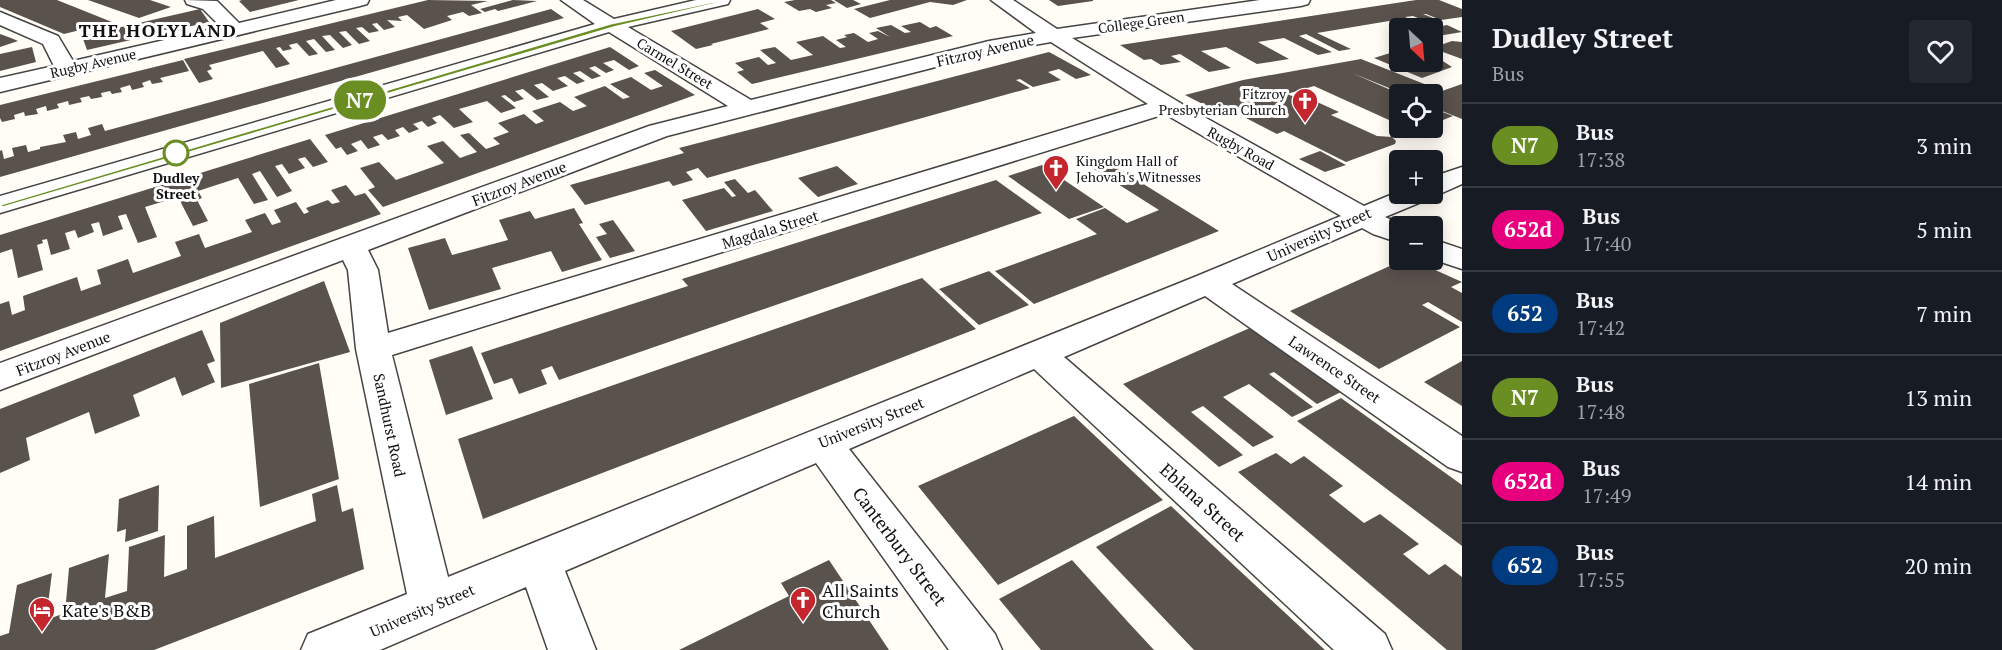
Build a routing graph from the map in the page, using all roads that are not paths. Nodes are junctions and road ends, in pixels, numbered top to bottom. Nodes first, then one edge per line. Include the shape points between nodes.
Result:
1 (194, 0) edge
2 (360, 0) edge
3 (570, 0) edge
4 (721, 0) edge
5 (1000, 0) edge
6 (1301, 0) edge
7 (0, 18) edge
8 (612, 26) junction
9 (235, 30) junction
10 (1052, 35) junction
11 (66, 69) junction
12 (0, 85) edge
13 (1165, 106) junction
14 (749, 109) junction
15 (1462, 175) edge
16 (1443, 183) edge
17 (1390, 204) edge
18 (0, 205) edge
19 (1361, 215) junction
20 (1389, 229) edge
21 (350, 245) junction
22 (1443, 253) edge
23 (1462, 261) edge
24 (1208, 283) junction
25 (374, 349) junction
26 (1038, 353) junction
27 (0, 377) edge
28 (822, 442) junction
29 (1462, 456) edge
30 (539, 561) junction
31 (432, 606) junction
32 (325, 650) edge
33 (573, 650) edge
34 (978, 650) edge
35 (1368, 650) edge

1 - 9 street via 210,5
2 - 9 street, Rugby Avenue
3 - 8 street, Carmel Street
4 - 8 street
5 - 10 street, Rugby Road
6 - 10 street, College Green
7 - 11 street via 51,40
8 - 14 street, Carmel Street
8 - 18 street
9 - 11 street, Rugby Avenue
10 - 13 street, Rugby Road
10 - 14 street, Fitzroy Avenue via 990,47
11 - 12 street, Rugby Avenue
13 - 19 street, Rugby Road
13 - 25 street, Magdala Street
14 - 21 street, Fitzroy Avenue via 658,131
15 - 16 street
17 - 19 street, University Street
19 - 20 street, Rugby Road
19 - 24 street, University Street
21 - 25 street, Sandhurst Road via 363,270
21 - 27 street, Fitzroy Avenue
22 - 23 street
24 - 26 street, University Street
24 - 29 street, Lawrence Street
25 - 31 street, Sandhurst Road
26 - 28 street, University Street
26 - 35 street, Eblana Street
28 - 30 street, University Street
28 - 34 street, Canterbury Street
30 - 31 street, University Street
30 - 33 street
31 - 32 street, University Street

